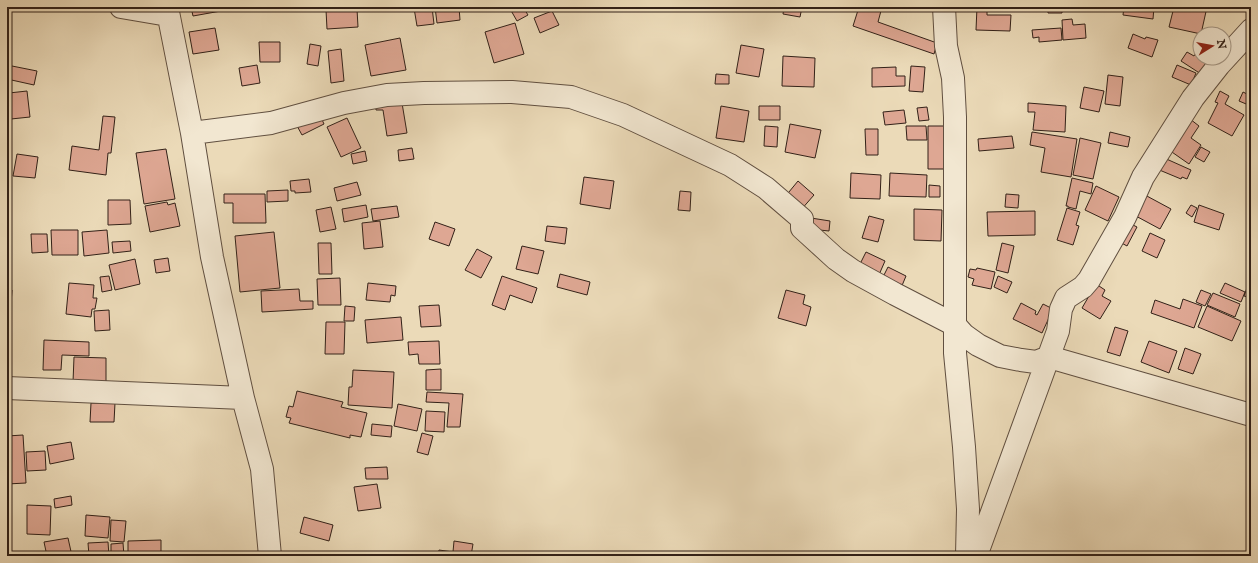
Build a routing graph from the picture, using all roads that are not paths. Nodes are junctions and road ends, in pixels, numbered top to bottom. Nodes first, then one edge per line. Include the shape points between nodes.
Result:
1 (121, 7) edge
2 (944, 7) edge
3 (168, 11) edge
4 (1251, 30) edge
5 (192, 133) junction
6 (955, 325) junction
7 (1049, 357) junction
8 (7, 388) edge
9 (243, 398) junction
10 (1251, 415) edge
11 (270, 556) edge
12 (967, 556) edge
13 (976, 556) edge

1 - 3 street
2 - 6 street via 946,46 953,78 956,117
3 - 5 street
4 - 7 street via 1189,104 1143,177 1125,217 1089,280 1066,298
5 - 6 street via 271,123 344,103 387,95 512,92 571,97 622,115 730,165 766,188 793,211 802,219 802,228 836,259 853,271
5 - 9 street via 212,257
6 - 7 street via 964,336 1000,356 1036,362
6 - 12 street via 954,353 960,395 968,501
7 - 10 street
7 - 13 street
8 - 9 street
9 - 11 street via 262,469

